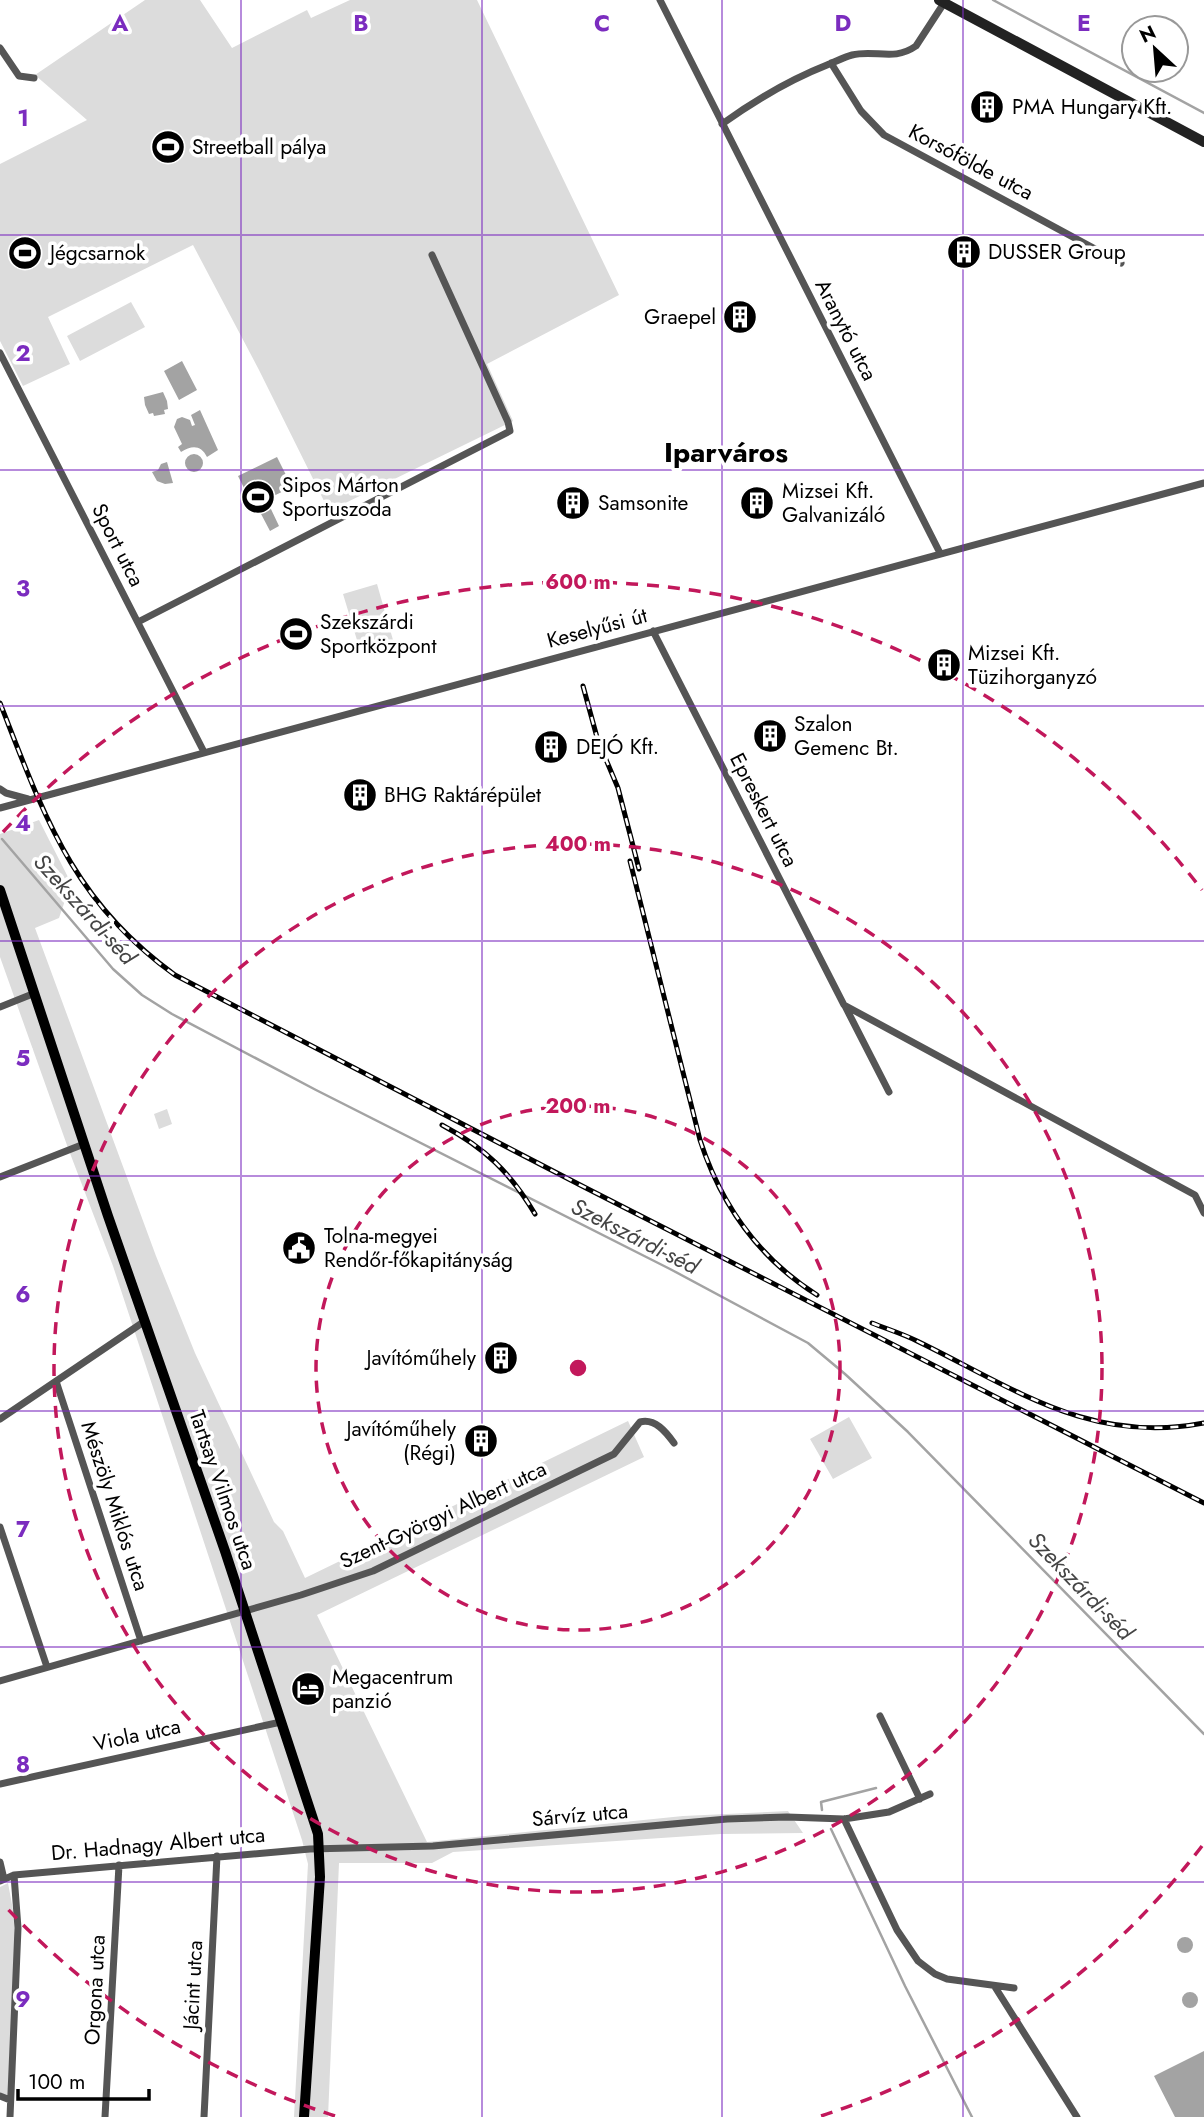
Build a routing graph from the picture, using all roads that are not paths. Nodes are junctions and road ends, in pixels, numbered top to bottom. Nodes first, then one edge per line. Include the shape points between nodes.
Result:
1 (660, 0) edge
2 (941, 1) edge
3 (0, 48) edge
4 (831, 63) junction
5 (34, 78) dead end
6 (722, 124) junction
7 (1204, 142) edge
8 (432, 255) dead end
9 (1121, 263) dead end
10 (0, 354) edge
11 (1204, 483) edge
12 (940, 553) junction
13 (138, 622) junction
14 (653, 631) junction
15 (204, 752) junction
16 (0, 789) edge
17 (29, 799) junction
18 (0, 808) edge
19 (0, 890) edge
20 (35, 993) junction
21 (844, 1005) junction
22 (0, 1007) edge
23 (889, 1093) dead end
24 (84, 1144) junction
25 (0, 1177) edge
26 (1204, 1213) edge
27 (145, 1321) junction
28 (56, 1381) junction
29 (0, 1419) edge
30 (674, 1443) dead end
31 (0, 1527) edge
32 (244, 1611) junction
33 (141, 1641) junction
34 (47, 1667) junction
35 (0, 1681) edge
36 (880, 1716) dead end
37 (281, 1721) junction
38 (0, 1784) edge
39 (930, 1794) dead end
40 (920, 1799) junction
41 (844, 1819) junction
42 (320, 1849) junction
43 (217, 1856) junction
44 (0, 1862) edge
45 (119, 1865) junction
46 (14, 1875) junction
47 (2, 1880) edge
48 (995, 1987) junction
49 (1014, 1988) dead end
50 (0, 2096) edge
51 (10, 2100) junction
52 (10, 2117) edge
53 (105, 2117) edge
54 (204, 2117) edge
55 (304, 2117) edge
56 (1077, 2117) edge

1 - 6 street, Aranytó utca
2 - 4 street via 910,51 852,55
2 - 7 main road
3 - 5 street via 19,76
4 - 6 street via 753,102
4 - 9 street, Korsófölde utca via 861,111 884,135
6 - 12 street, Aranytó utca
8 - 13 street via 510,431
10 - 13 street, Sport utca
11 - 12 street, Keselyűsi út
12 - 14 street, Keselyűsi út
13 - 15 street, Sport utca
14 - 15 street, Keselyűsi út
14 - 21 street, Epreskert utca
15 - 17 street, Keselyűsi út
16 - 17 street
17 - 18 street, Keselyűsi út
19 - 20 main road, Tartsay Vilmos utca
20 - 22 street
20 - 24 main road, Tartsay Vilmos utca
21 - 23 street, Epreskert utca
21 - 26 street via 1183,1188 1195,1195
24 - 25 street
24 - 27 main road, Tartsay Vilmos utca
27 - 28 street
27 - 32 main road, Tartsay Vilmos utca
28 - 29 street
28 - 33 street, Mészöly Miklós utca
30 - 32 street, Szent-Györgyi Albert utca via 656,1424 643,1420 614,1454 373,1571
31 - 34 street
32 - 33 street, Szent-Györgyi Albert utca
32 - 37 main road, Tartsay Vilmos utca
33 - 34 street, Szent-Györgyi Albert utca
34 - 35 street, Szent-Györgyi Albert utca
36 - 40 street
37 - 38 street, Viola utca
37 - 42 main road, Tartsay Vilmos utca
39 - 40 street, Sárvíz utca
40 - 41 street, Sárvíz utca via 889,1812
41 - 42 street, Sárvíz utca via 727,1819 433,1846
41 - 48 street via 897,1930 918,1961 947,1979
42 - 43 street, Dr. Hadnagy Albert utca
42 - 55 main road, Tartsay Vilmos utca
43 - 45 street, Dr. Hadnagy Albert utca
43 - 54 street, Jácint utca
44 - 47 street
45 - 46 street, Dr. Hadnagy Albert utca
45 - 53 street, Orgona utca
46 - 47 street, Dr. Hadnagy Albert utca
46 - 51 street via 18,1928
48 - 49 street
48 - 56 street
50 - 51 street
51 - 52 street

